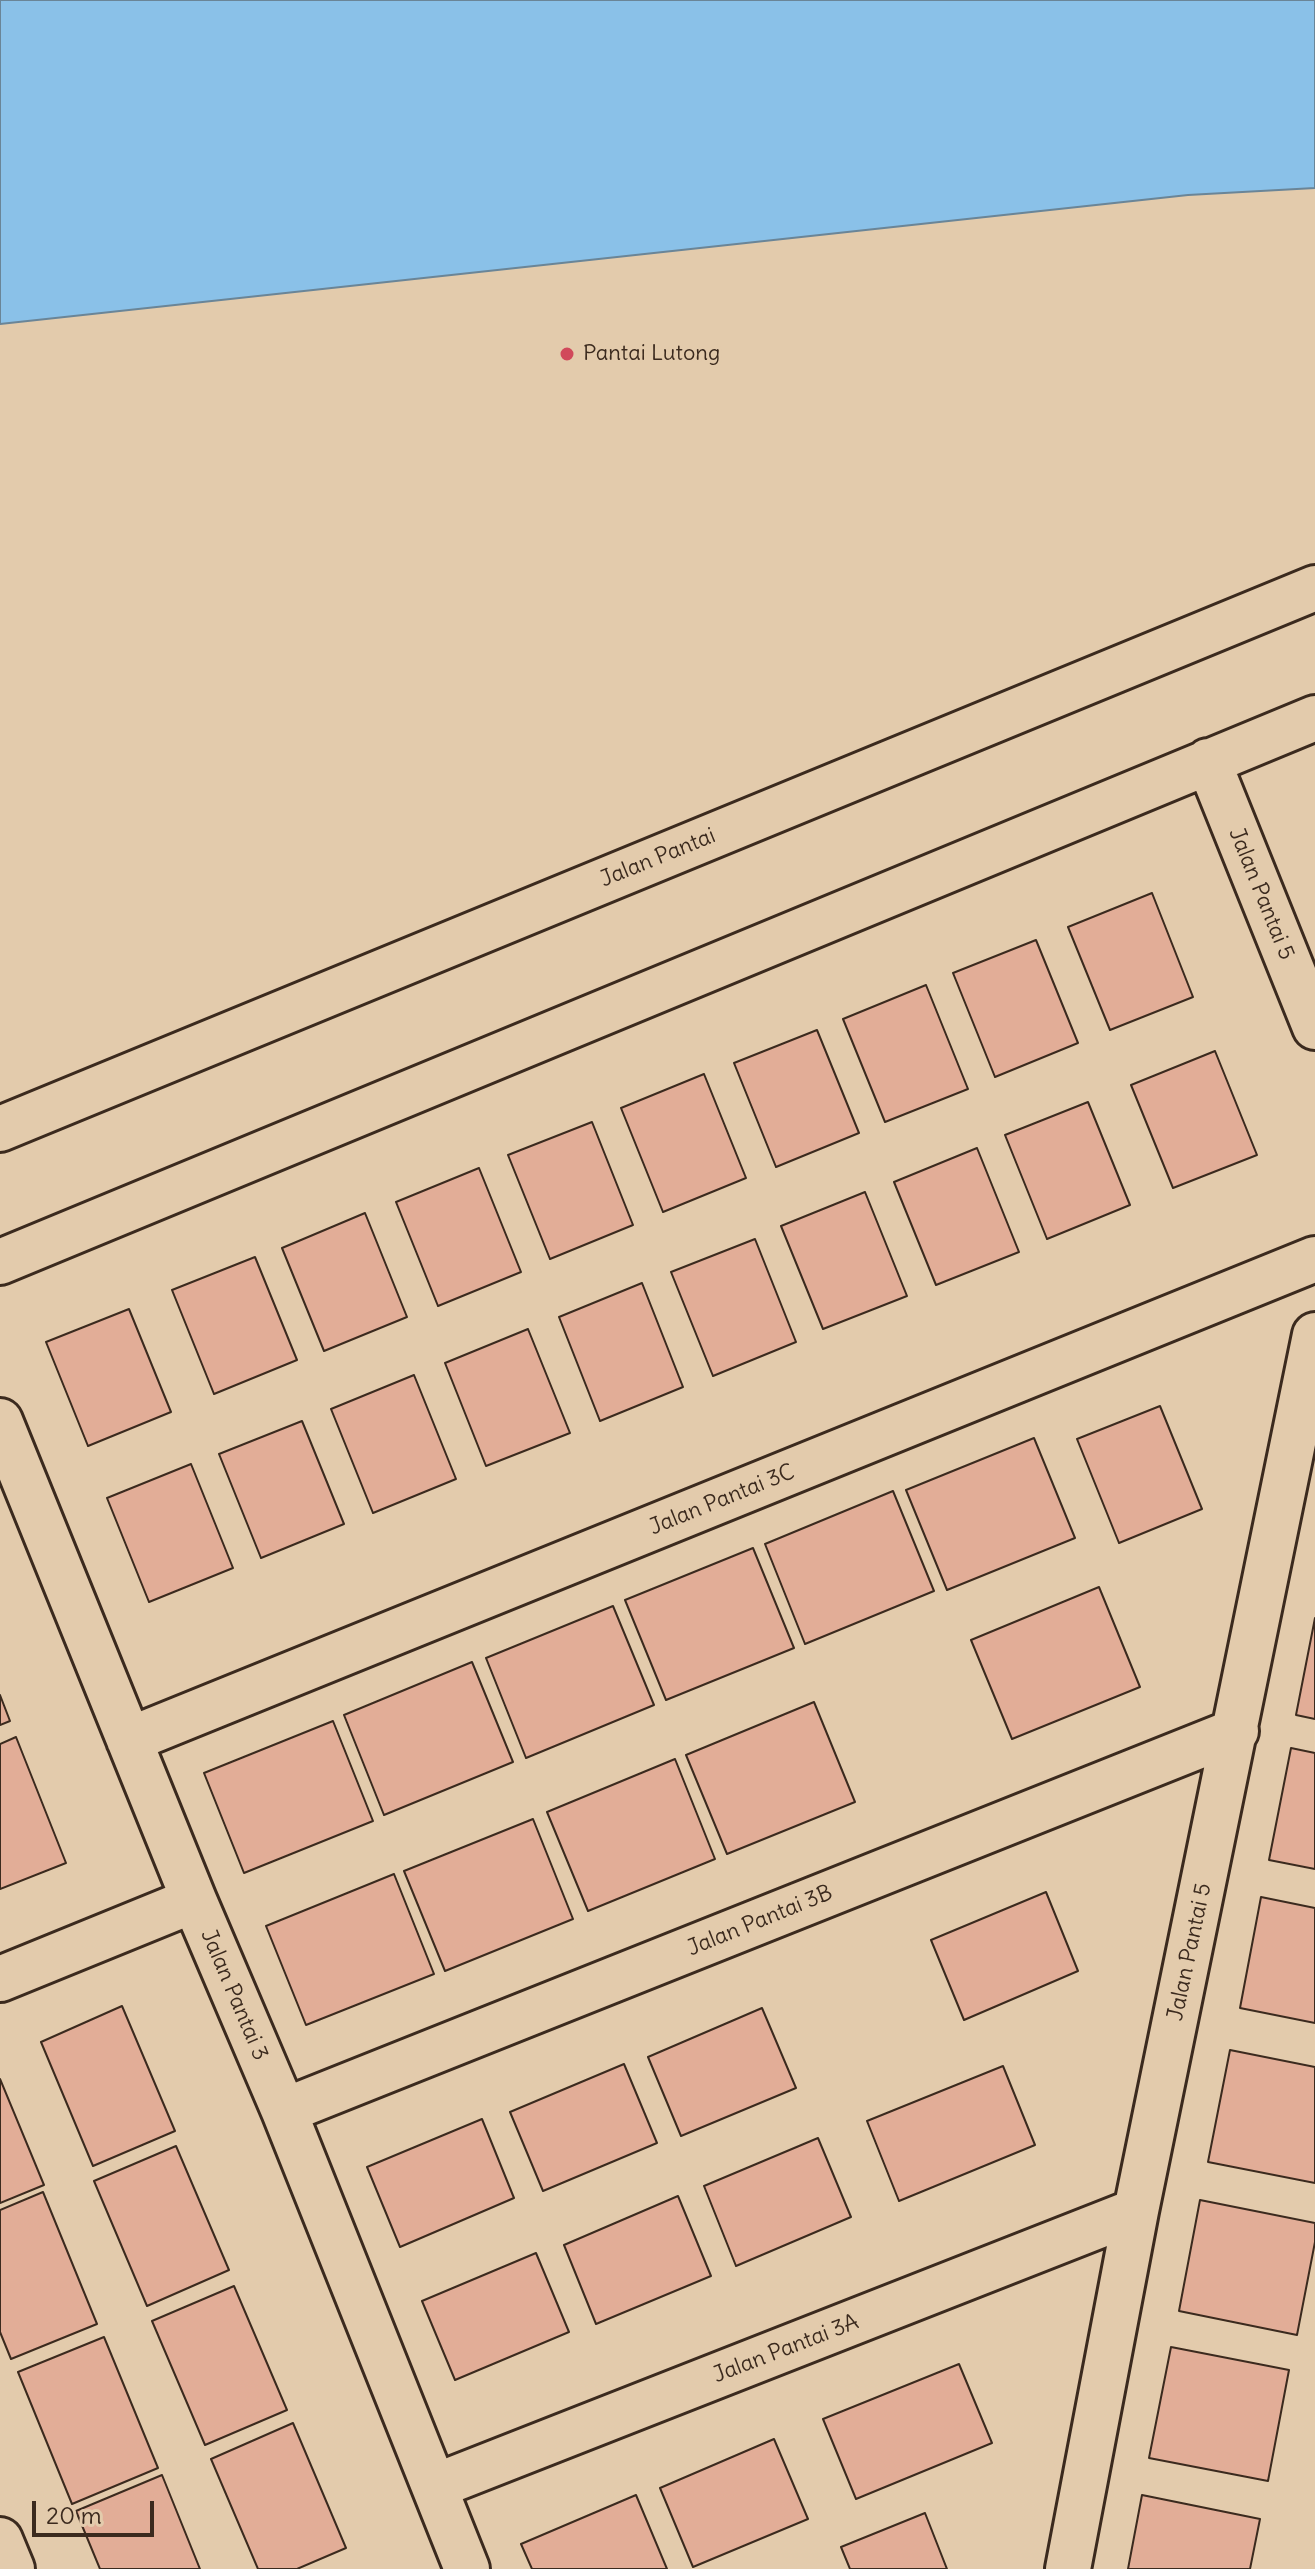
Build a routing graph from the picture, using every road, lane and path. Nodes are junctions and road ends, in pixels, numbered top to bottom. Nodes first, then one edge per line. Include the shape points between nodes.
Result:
1 (1315, 588) edge
2 (1315, 718) edge
3 (1208, 761) junction
4 (1315, 1027) edge
5 (0, 1129) edge
6 (1315, 1259) edge
7 (0, 1262) edge
8 (1315, 1335) edge
9 (0, 1421) edge
10 (1236, 1731) junction
11 (129, 1740) junction
12 (194, 1900) junction
13 (0, 1979) edge
14 (284, 2111) junction
15 (1136, 2211) junction
16 (436, 2486) junction
17 (0, 2540) edge
18 (12, 2569) edge
19 (467, 2569) edge
20 (1068, 2569) edge

1 - 5 street, Jalan Pantai
2 - 3 street
3 - 4 street, Jalan Pantai 5
3 - 7 street
6 - 11 street, Jalan Pantai 3C
8 - 10 street, Jalan Pantai 5
9 - 11 street, Jalan Pantai 3
10 - 14 street, Jalan Pantai 3B
10 - 15 street, Jalan Pantai 5
11 - 12 street, Jalan Pantai 3
12 - 13 street
12 - 14 street, Jalan Pantai 3
14 - 16 street, Jalan Pantai 3
15 - 16 street, Jalan Pantai 3A
15 - 20 street, Jalan Pantai 5
16 - 19 street, Jalan Pantai 3
17 - 18 street

